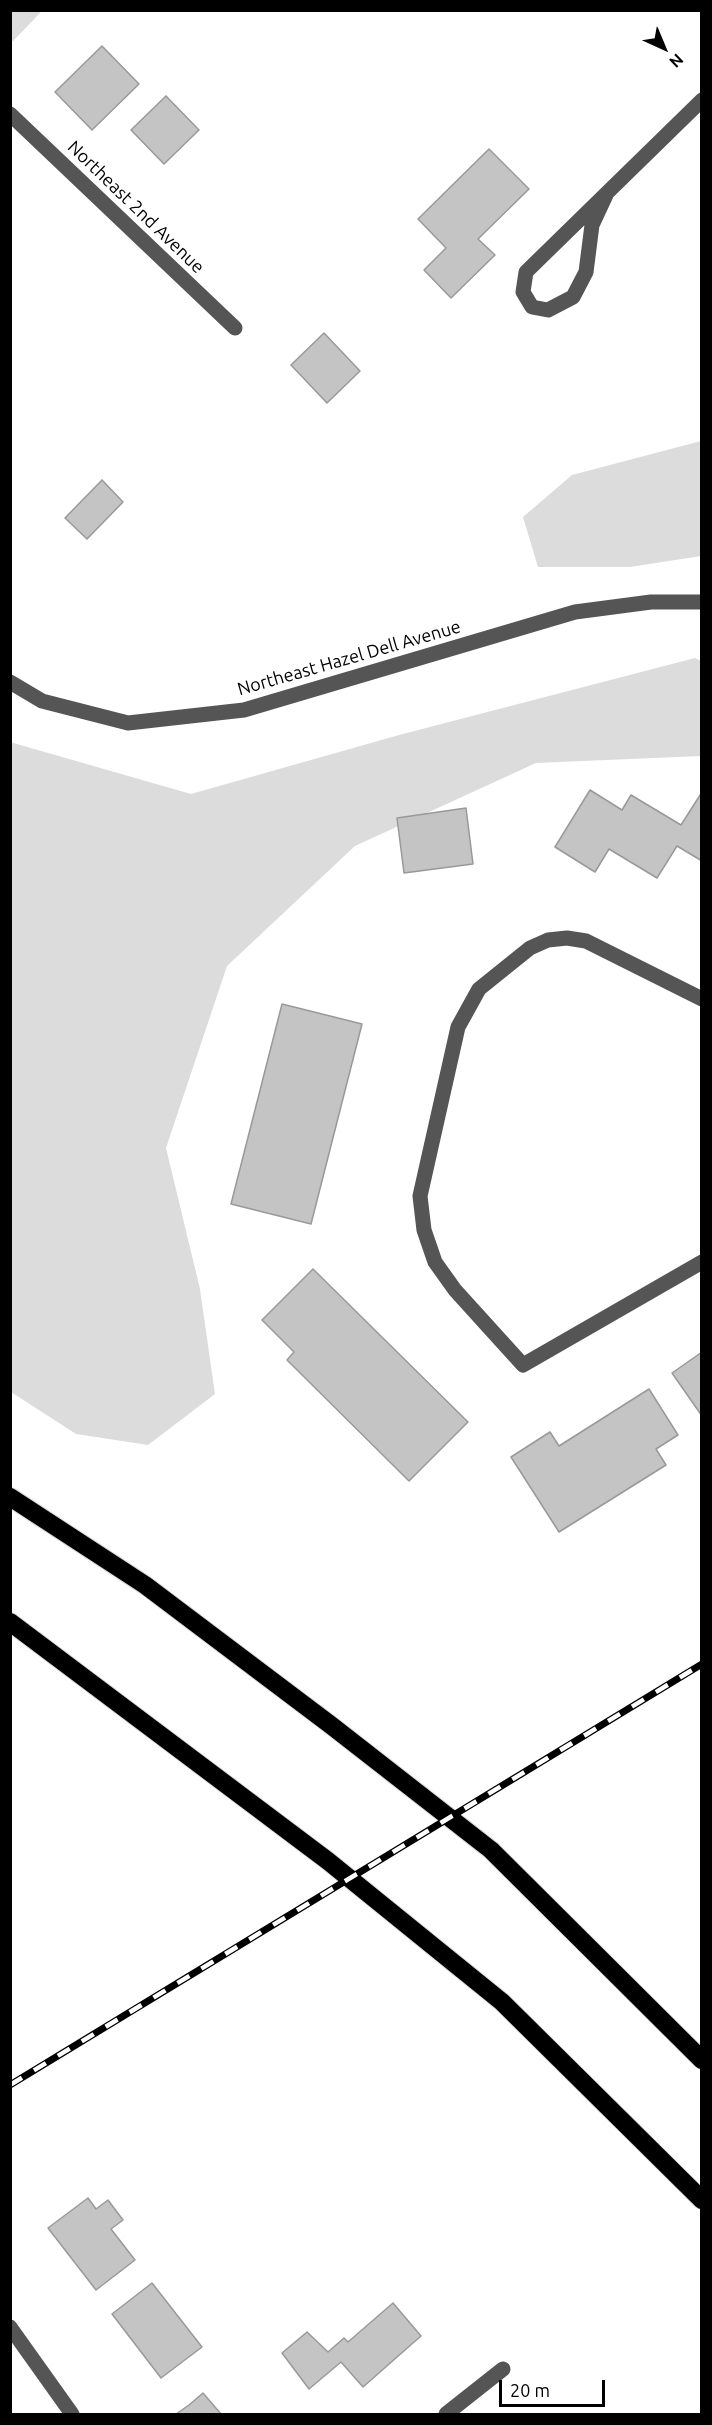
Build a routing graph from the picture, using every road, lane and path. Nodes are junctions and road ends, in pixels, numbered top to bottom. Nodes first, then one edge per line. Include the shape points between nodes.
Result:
1 (702, 100) edge
2 (10, 114) edge
3 (606, 195) junction
4 (235, 328) dead end
5 (702, 602) edge
6 (10, 682) edge
7 (702, 999) edge
8 (702, 1262) edge
9 (10, 1497) edge
10 (10, 1622) edge
11 (702, 2060) edge
12 (702, 2199) edge
13 (10, 2327) edge
14 (503, 2369) dead end
15 (72, 2415) edge
16 (446, 2415) edge

1 - 3 street
2 - 4 street, Northeast 2nd Avenue
3 - 3 street via 592,225 586,272 573,297 548,310 532,307 523,292 526,272
5 - 6 street, Northeast Hazel Dell Avenue via 651,602 575,612 244,710 128,723 42,701
7 - 8 street via 586,941 548,940 530,948 479,989 458,1027 420,1196 424,1230 435,1262 523,1365
9 - 11 highway via 145,1585 490,1850
10 - 12 highway via 328,1861 502,2002
13 - 15 street
14 - 16 street

